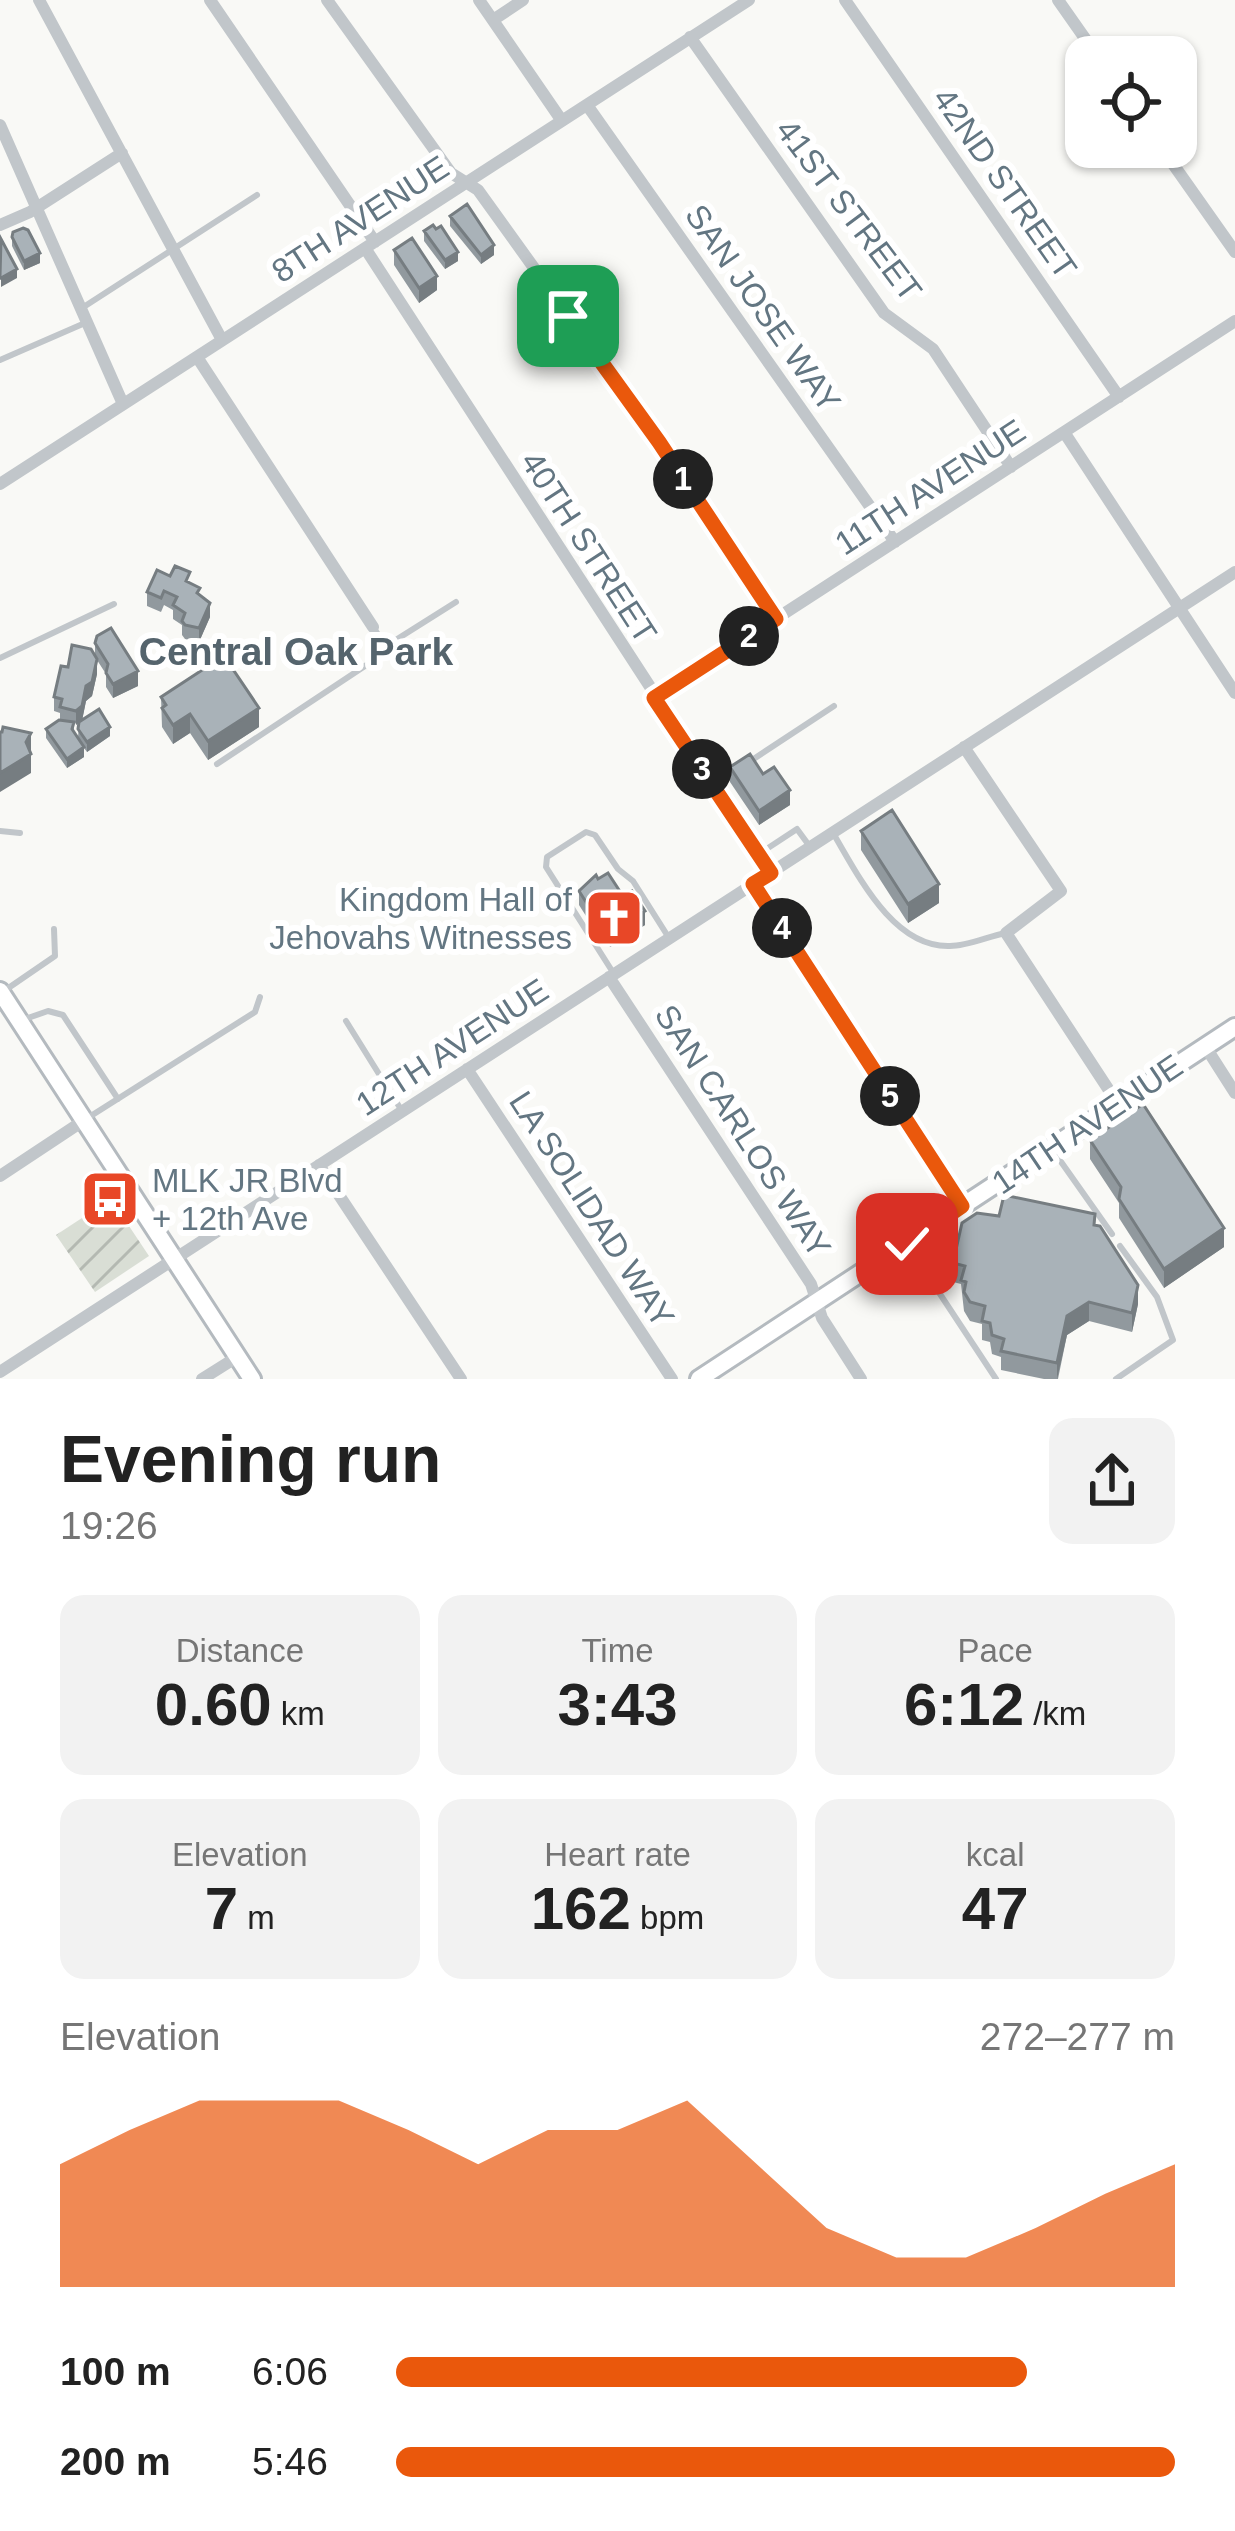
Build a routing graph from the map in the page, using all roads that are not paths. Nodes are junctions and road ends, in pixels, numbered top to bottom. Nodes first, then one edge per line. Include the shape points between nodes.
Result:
1 (39, 0) edge
2 (210, 0) edge
3 (327, 0) edge
4 (479, 0) edge
5 (523, 0) edge
6 (748, 0) edge
7 (845, 0) edge
8 (1058, 0) edge
9 (493, 20) junction
10 (1083, 36) edge
11 (690, 38) junction
12 (586, 105) junction
13 (562, 121) junction
14 (0, 125) edge
15 (122, 153) junction
16 (1176, 168) edge
17 (465, 183) junction
18 (257, 195) dead end
19 (37, 207) junction
20 (0, 225) edge
21 (370, 245) junction
22 (173, 249) junction
23 (1235, 253) edge
24 (84, 315) junction
25 (1235, 322) edge
26 (222, 340) junction
27 (196, 357) junction
28 (0, 360) edge
29 (1119, 397) junction
30 (124, 404) junction
31 (1064, 432) junction
32 (1010, 467) junction
33 (0, 484) edge
34 (895, 542) junction
35 (1235, 572) edge
36 (456, 602) dead end
37 (114, 604) dead end
38 (1179, 608) junction
39 (776, 619) junction
40 (373, 627) joint
41 (383, 648) junction
42 (0, 658) edge
43 (1235, 693) edge
44 (654, 698) junction
45 (834, 706) dead end
46 (964, 747) junction
47 (217, 764) dead end
48 (713, 785) junction
49 (0, 831) edge
50 (20, 833) dead end
51 (832, 833) junction
52 (810, 848) junction
53 (759, 854) junction
54 (771, 873) junction
55 (753, 884) junction
56 (54, 929) dead end
57 (1006, 933) junction
58 (669, 938) junction
59 (612, 975) junction
60 (1, 992) edge
61 (260, 997) dead end
62 (18, 1021) junction
63 (346, 1021) dead end
64 (1235, 1027) edge
65 (1204, 1046) junction
66 (467, 1069) junction
67 (1235, 1094) edge
68 (118, 1099) junction
69 (1118, 1104) junction
70 (402, 1111) junction
71 (83, 1121) junction
72 (1052, 1148) junction
73 (319, 1165) junction
74 (0, 1176) edge
75 (962, 1206) junction
76 (1112, 1234) edge
77 (907, 1244) junction
78 (1120, 1246) edge
79 (173, 1259) junction
80 (818, 1301) junction
81 (237, 1357) junction
82 (0, 1372) edge
83 (202, 1379) edge
84 (252, 1379) edge
85 (461, 1379) edge
86 (672, 1379) edge
87 (699, 1379) edge
88 (861, 1379) edge
89 (996, 1379) edge
90 (1116, 1379) edge

1 - 15 street
2 - 21 street, 40TH STREET
3 - 17 street
4 - 9 street
5 - 9 street
6 - 11 street, 8TH AVENUE
7 - 29 street, 42ND STREET
8 - 10 street
9 - 13 street
11 - 12 street, 8TH AVENUE
11 - 32 street, 41ST STREET via 884,313 933,349
12 - 13 street, 8TH AVENUE
12 - 34 street, SAN JOSE WAY
13 - 17 street, 8TH AVENUE
14 - 19 street
15 - 19 street
15 - 22 street
16 - 23 street
17 - 21 street, 8TH AVENUE
17 - 39 street via 478,190 659,442
18 - 22 lane
19 - 20 street
19 - 24 street
21 - 26 street, 8TH AVENUE
21 - 44 street, 40TH STREET
22 - 24 lane
22 - 26 street
24 - 28 lane
24 - 30 street
25 - 29 street, 11TH AVENUE
26 - 27 street, 8TH AVENUE
27 - 30 street, 8TH AVENUE
27 - 40 street
29 - 31 street, 11TH AVENUE
30 - 33 street, 8TH AVENUE
31 - 32 street, 11TH AVENUE
31 - 38 street
32 - 34 street, 11TH AVENUE
34 - 39 street, 11TH AVENUE
35 - 38 street, 12TH AVENUE
36 - 41 lane
37 - 42 lane
38 - 43 street
38 - 46 street, 12TH AVENUE
39 - 44 street, 11TH AVENUE
40 - 41 lane
41 - 47 lane
44 - 48 street, 40TH STREET
45 - 48 lane
46 - 51 street, 12TH AVENUE
46 - 57 street via 1061,891
48 - 53 street, 40TH STREET
49 - 50 lane
51 - 52 street, 12TH AVENUE
51 - 57 lane via 912,939 951,946
52 - 53 lane via 797,829
52 - 54 street, 12TH AVENUE
53 - 54 street, 40TH STREET
54 - 55 street, 12TH AVENUE
55 - 58 street, 12TH AVENUE
55 - 75 street
56 - 60 lane via 55,956
57 - 69 street
58 - 59 street, 12TH AVENUE
58 - 59 lane via 595,835 586,832 547,857
59 - 66 street, 12TH AVENUE
59 - 80 street, SAN CARLOS WAY
60 - 62 street
61 - 68 lane via 255,1012
62 - 68 lane via 48,1011 63,1016
62 - 71 street
63 - 70 lane
64 - 65 street, 14TH AVENUE
65 - 67 street
65 - 69 street, 14TH AVENUE
66 - 70 street, 12TH AVENUE
66 - 86 street, LA SOLIDAD WAY
68 - 71 lane
69 - 72 street, 14TH AVENUE
70 - 73 street, 12TH AVENUE
71 - 74 street
71 - 79 street
72 - 75 street, 14TH AVENUE
72 - 76 lane
73 - 79 street, 12TH AVENUE
73 - 85 street
75 - 77 street, 14TH AVENUE
77 - 80 street, 14TH AVENUE
77 - 89 lane
78 - 90 lane via 1156,1297 1173,1340
79 - 81 street
79 - 82 street, 12TH AVENUE
80 - 87 street, 14TH AVENUE
80 - 88 street, SAN CARLOS WAY
81 - 83 street
81 - 84 street

